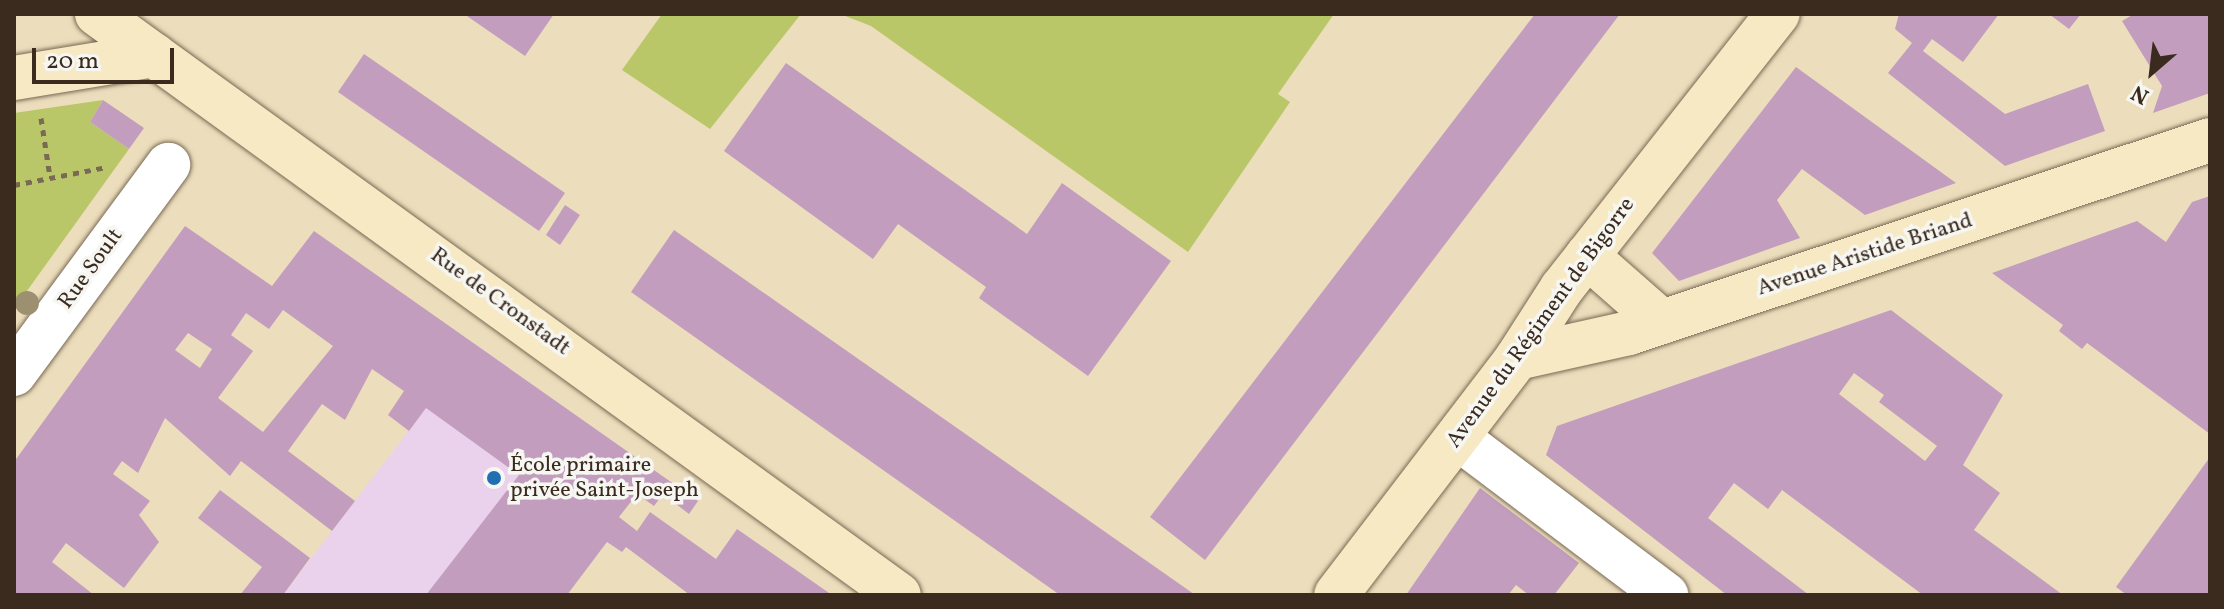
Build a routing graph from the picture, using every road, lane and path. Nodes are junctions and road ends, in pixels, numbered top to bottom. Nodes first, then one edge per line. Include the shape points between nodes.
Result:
1 (97, 14) edge
2 (1778, 14) edge
3 (154, 55) junction
4 (26, 90) edge
5 (2210, 140) edge
6 (168, 165) dead end
7 (112, 166) dead end
8 (50, 177) junction
9 (14, 185) edge
10 (1587, 256) junction
11 (1662, 322) junction
12 (1517, 358) junction
13 (14, 374) edge
14 (1458, 438) junction
15 (1342, 584) edge
16 (899, 595) edge
17 (1309, 595) edge
18 (1666, 595) edge

1 - 3 main road, Rue de Cronstadt
2 - 10 main road, Avenue du Régiment de Bigorre
3 - 4 main road
3 - 16 main road, Rue de Cronstadt
4 - 8 path
5 - 11 main road, Avenue Aristide Briand
6 - 13 street, Rue Soult
7 - 8 path
8 - 9 path
10 - 11 main road
10 - 12 main road, Avenue du Régiment de Bigorre
11 - 12 main road, Avenue Aristide Briand
12 - 14 main road, Avenue du Régiment de Bigorre
14 - 15 main road, Avenue du Régiment de Bigorre
14 - 18 street
15 - 17 main road

